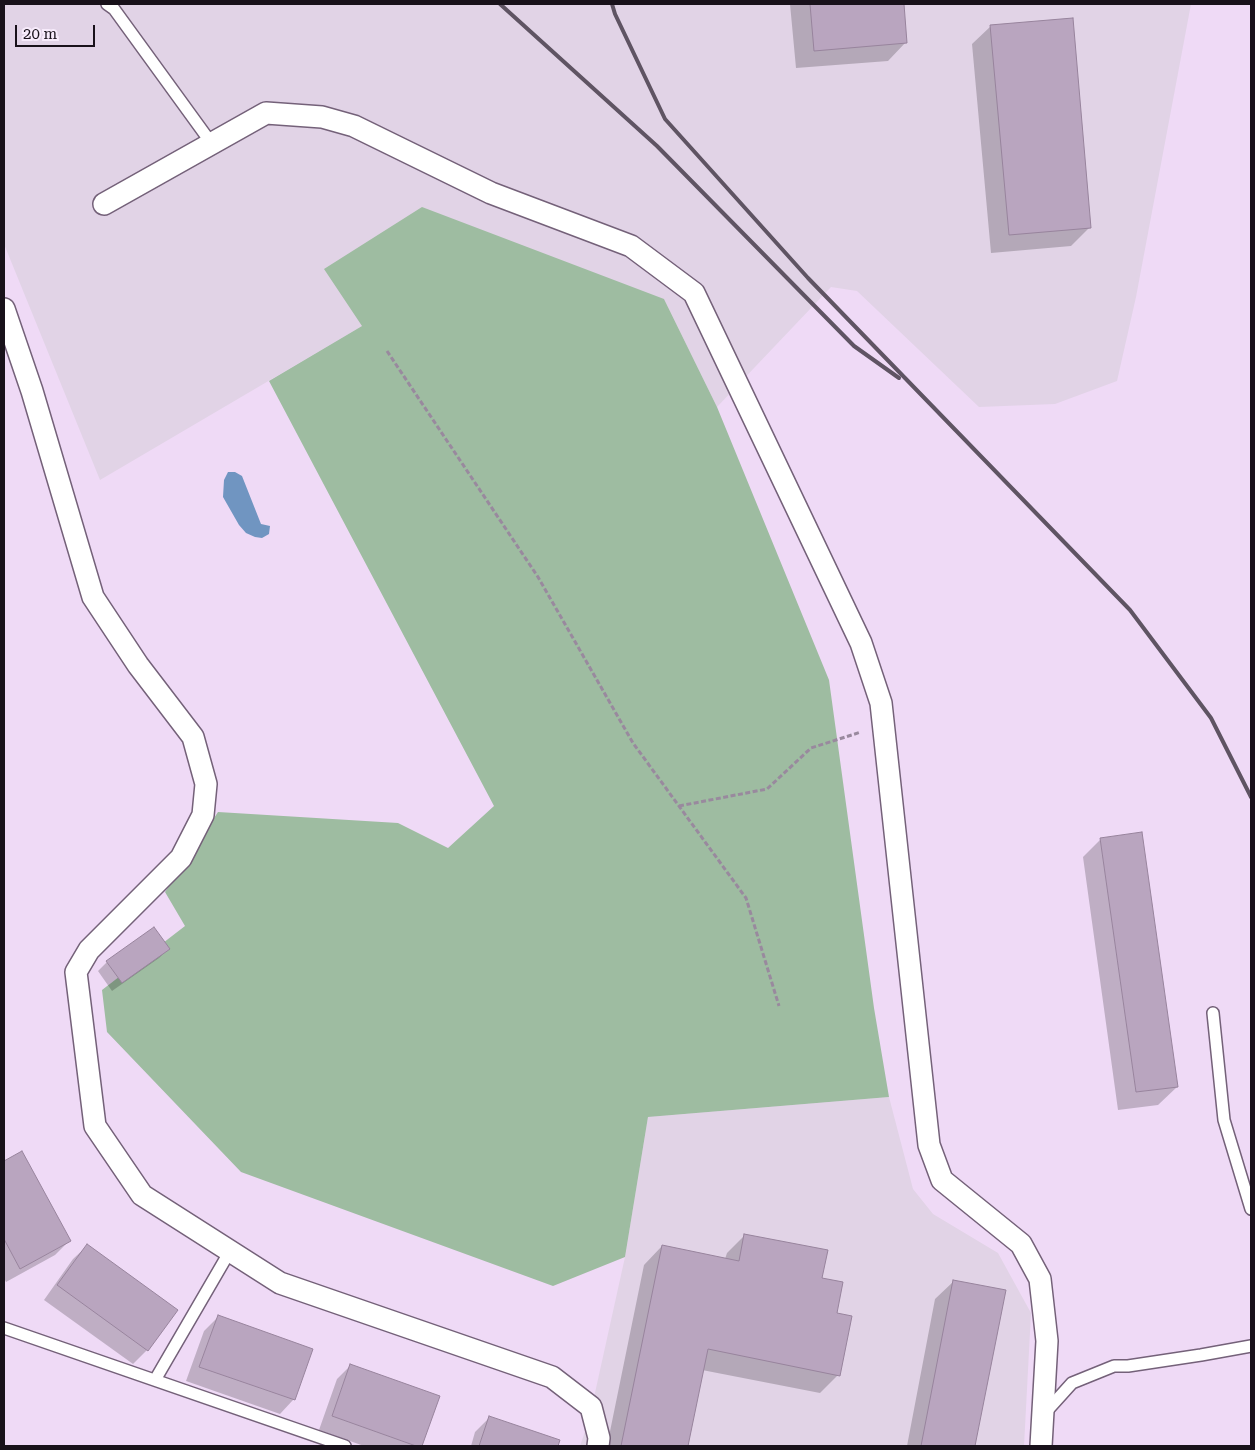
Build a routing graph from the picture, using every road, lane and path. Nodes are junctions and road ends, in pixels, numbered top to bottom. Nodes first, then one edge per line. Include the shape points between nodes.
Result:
1 (107, 4) edge
2 (212, 144) junction
3 (104, 204) dead end
4 (4, 308) edge
5 (8, 334) edge
6 (387, 350) dead end
7 (884, 725) junction
8 (679, 806) junction
9 (779, 1006) dead end
10 (1212, 1013) dead end
11 (1251, 1209) edge
12 (230, 1251) junction
13 (4, 1328) edge
14 (1251, 1346) edge
15 (156, 1380) junction
16 (1043, 1415) junction
17 (345, 1446) edge
18 (598, 1446) edge
19 (1041, 1446) edge

1 - 2 lane via 114,9
2 - 3 street
2 - 7 street via 266,113 322,117 354,126 491,192 631,246 694,293 861,642 881,703
4 - 5 street
5 - 12 street via 32,391 93,597 138,665 194,737 206,784 203,815 181,858 89,950 76,972 95,1126 142,1195
6 - 8 path via 538,577 634,743
7 - 8 path via 811,748 767,789
7 - 16 street via 929,1145 942,1180 1021,1244 1040,1279 1047,1341
8 - 9 path via 746,898
10 - 11 lane via 1224,1120
12 - 15 lane
12 - 18 street via 280,1283 552,1377 591,1407
13 - 15 lane
14 - 16 lane via 1114,1366 1072,1383
15 - 17 lane
16 - 19 street

